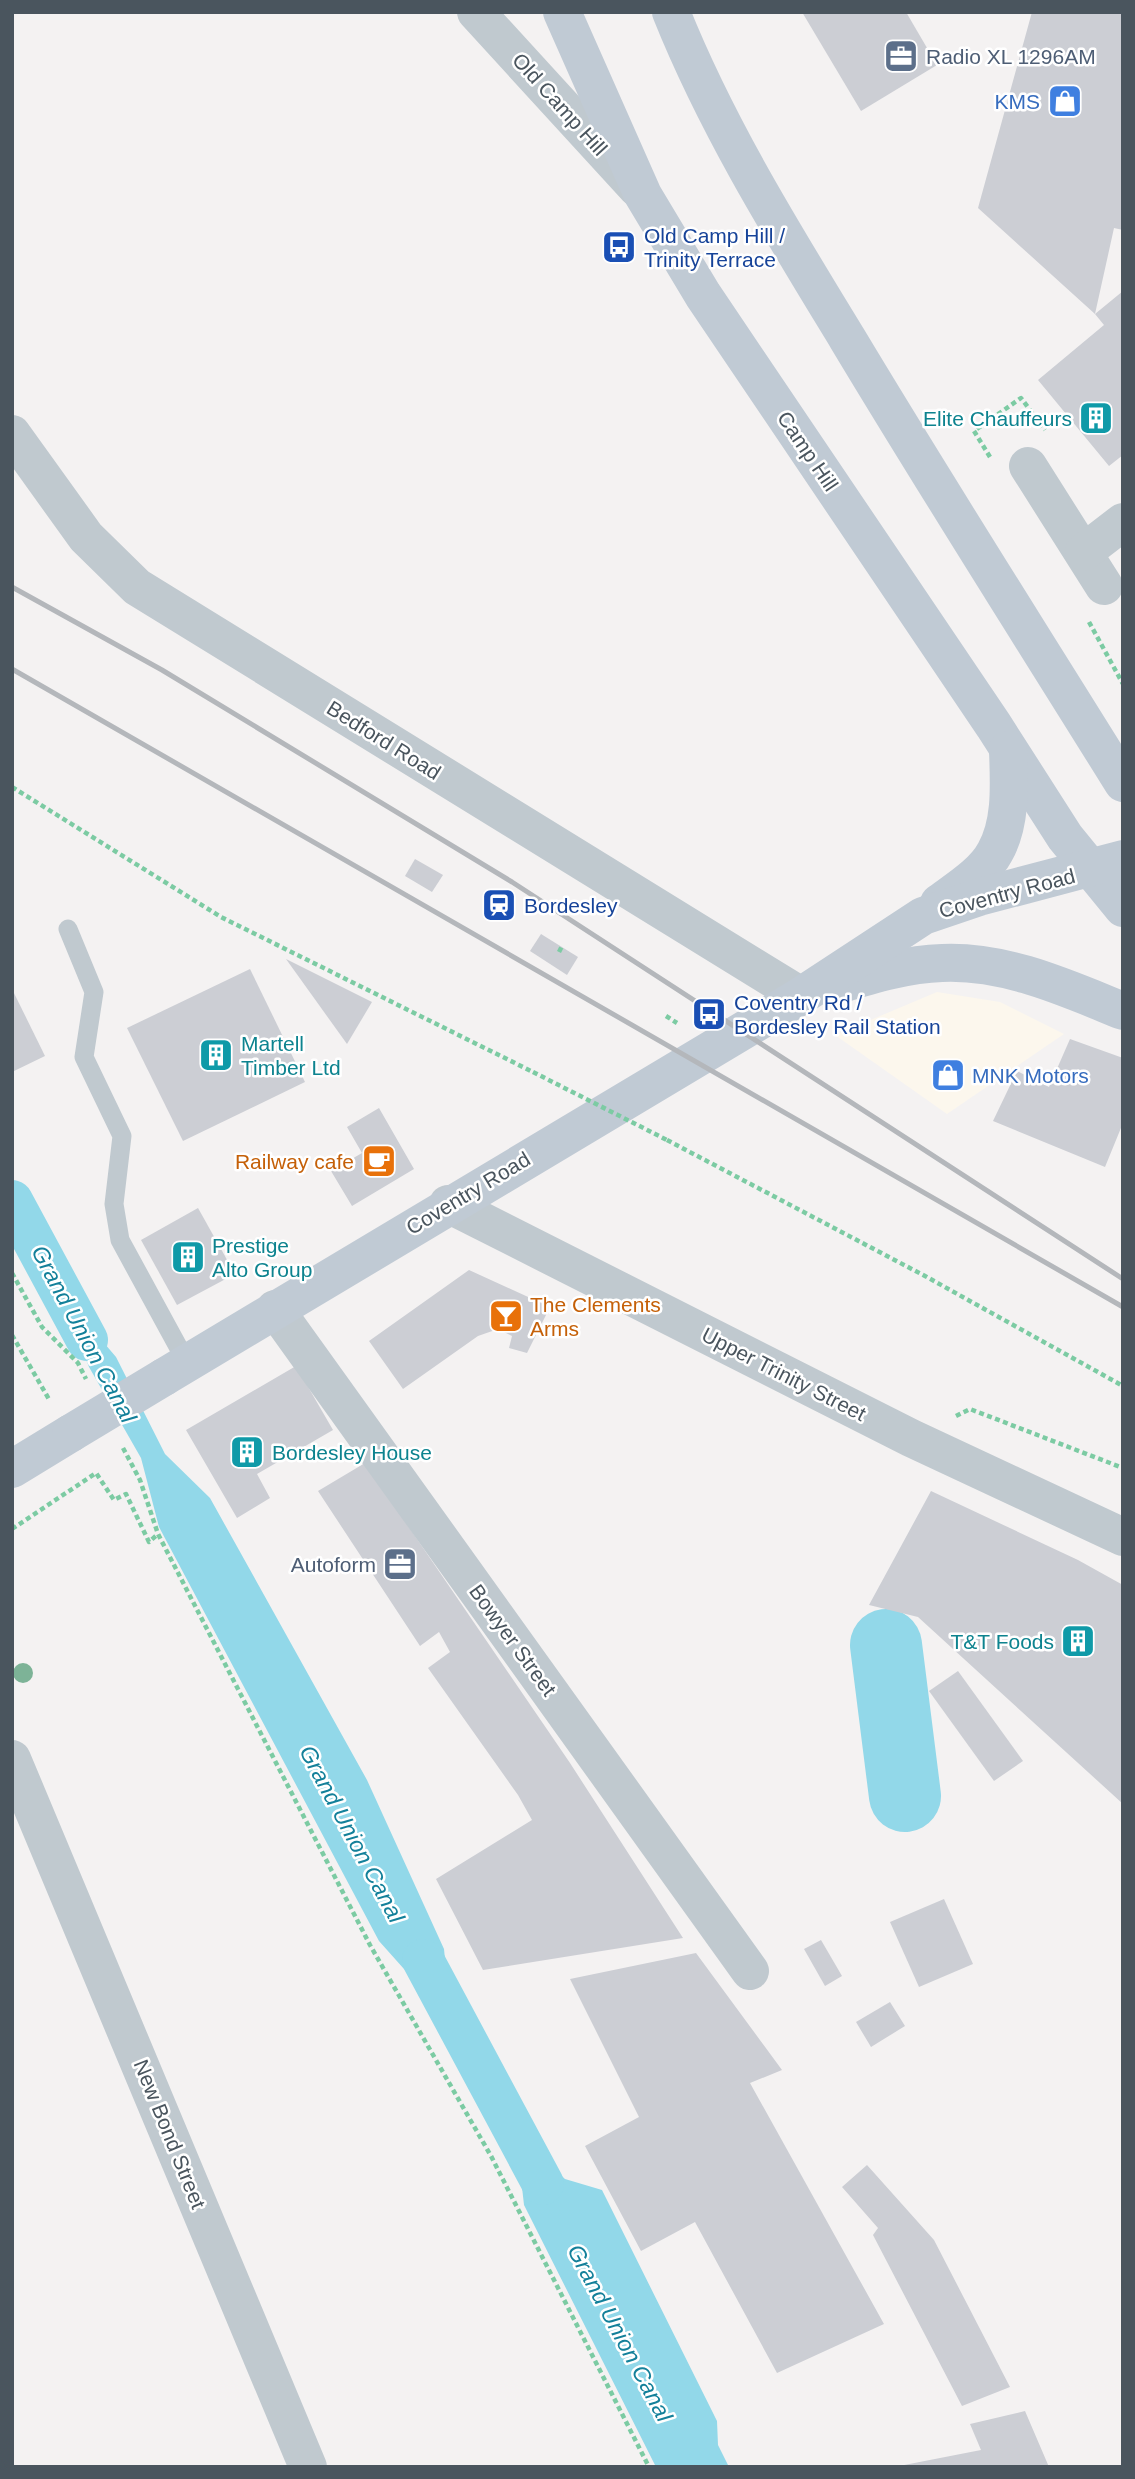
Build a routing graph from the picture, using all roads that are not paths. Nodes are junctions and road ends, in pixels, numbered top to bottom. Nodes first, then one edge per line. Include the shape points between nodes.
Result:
1 (476, 12) edge
2 (562, 12) edge
3 (679, 21) edge
4 (643, 195) junction
5 (12, 434) edge
6 (1028, 466) dead end
7 (1123, 522) edge
8 (1084, 552) junction
9 (1101, 601) road end
10 (1009, 750) junction
11 (1123, 783) edge
12 (1107, 864) edge
13 (1123, 908) edge
14 (923, 916) junction
15 (68, 929) dead end
16 (801, 996) junction
17 (1123, 1011) edge
18 (449, 1204) junction
19 (275, 1309) junction
20 (176, 1370) junction
21 (12, 1469) edge
22 (1123, 1537) edge
23 (12, 1759) edge
24 (21, 1803) edge
25 (750, 1971) dead end
26 (308, 2467) edge

1 - 4 street, Old Camp Hill
2 - 4 main road, Camp Hill
3 - 11 main road via 721,122 775,220
4 - 10 main road, Camp Hill via 702,295
5 - 16 street, Bedford Road via 86,537 137,587
6 - 8 street
7 - 8 street
8 - 9 street
10 - 12 main road, Camp Hill via 1065,837
10 - 14 main road, Coventry Road via 1009,804 995,853
12 - 13 main road, Camp Hill
12 - 14 main road, Coventry Road
14 - 16 main road, Coventry Road
15 - 20 lane via 94,992 84,1057 122,1136 114,1204 120,1240
16 - 17 main road via 876,973 943,963 996,968 1043,980
16 - 18 main road, Coventry Road
18 - 19 main road, Coventry Road
18 - 22 street, Upper Trinity Street via 911,1438
19 - 20 main road, Coventry Road
19 - 25 street, Bowyer Street
20 - 21 main road, Coventry Road, bridge via 62,1419
23 - 24 street, New Bond Street
24 - 26 street, New Bond Street

